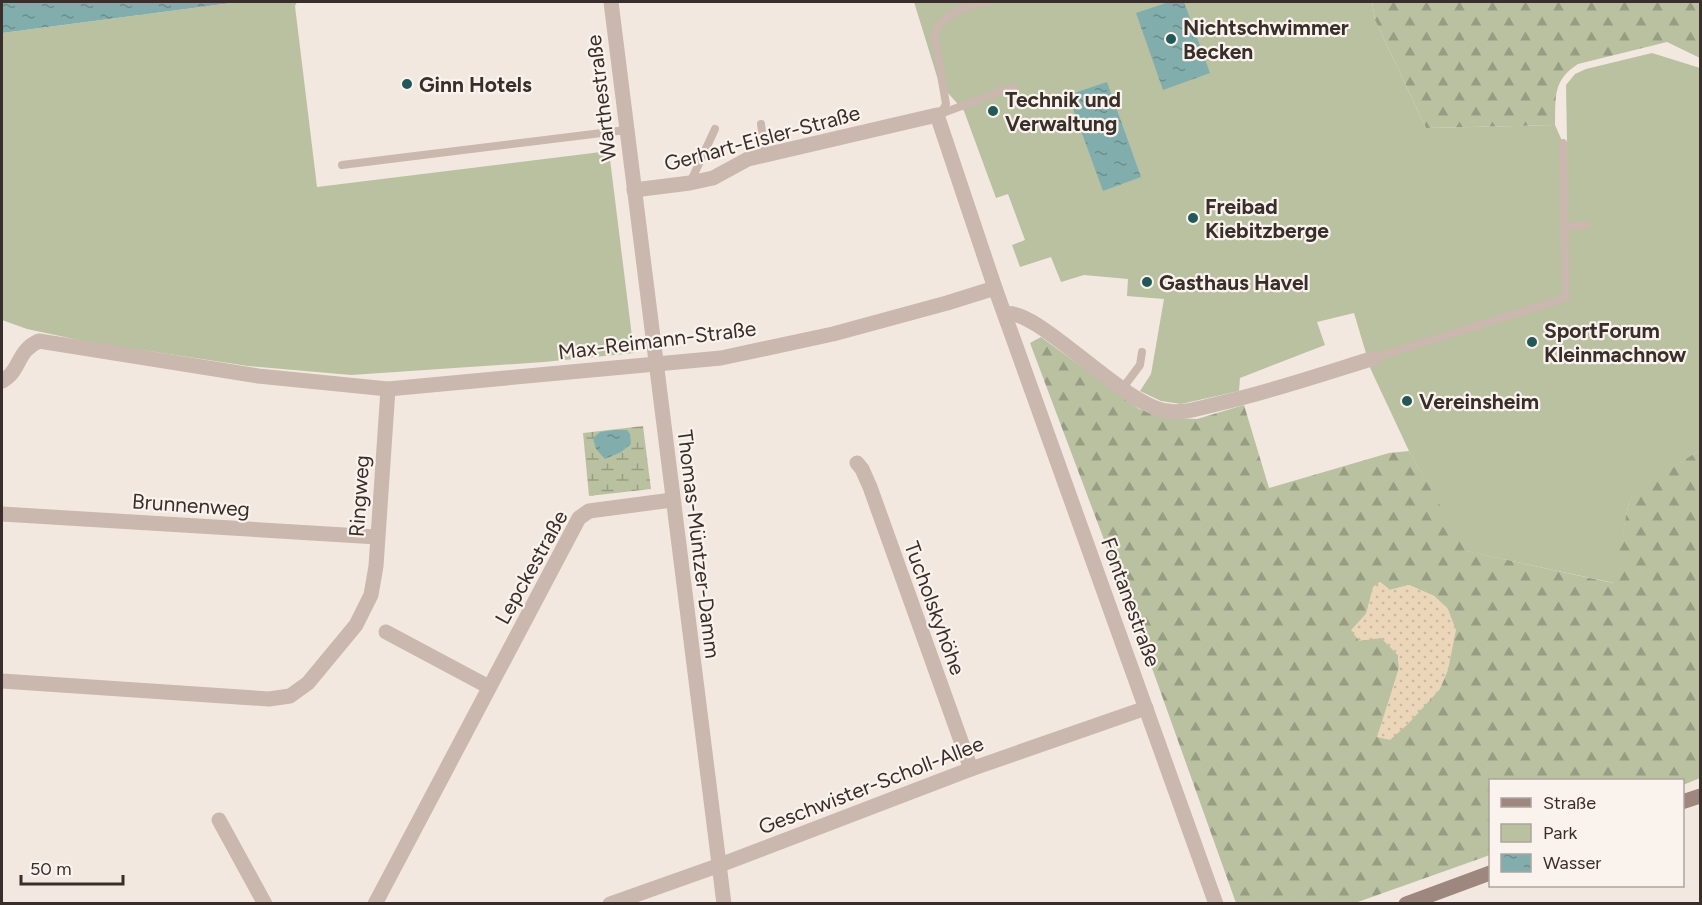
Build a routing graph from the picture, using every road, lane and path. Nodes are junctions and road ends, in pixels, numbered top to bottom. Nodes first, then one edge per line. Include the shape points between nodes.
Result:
1 (611, 2) edge
2 (988, 2) edge
3 (1013, 87) dead end
4 (936, 115) junction
5 (761, 124) dead end
6 (715, 129) dead end
7 (626, 130) junction
8 (1563, 143) dead end
9 (765, 154) junction
10 (342, 165) dead end
11 (690, 183) junction
12 (634, 190) junction
13 (1586, 225) dead end
14 (1564, 227) junction
15 (995, 288) junction
16 (1005, 314) junction
17 (1142, 352) dead end
18 (1374, 358) joint
19 (657, 364) junction
20 (2, 381) edge
21 (388, 389) junction
22 (1122, 389) junction
23 (857, 463) dead end
24 (672, 500) junction
25 (2, 514) edge
26 (378, 537) junction
27 (386, 632) dead end
28 (2, 681) edge
29 (489, 687) junction
30 (1146, 708) junction
31 (971, 769) junction
32 (1701, 796) edge
33 (1684, 802) edge
34 (219, 820) dead end
35 (720, 865) junction
36 (1489, 874) edge
37 (265, 903) edge
38 (375, 903) edge
39 (610, 903) edge
40 (724, 903) edge
41 (1216, 903) edge
42 (1406, 903) edge

1 - 7 street, Warthestraße
2 - 4 lane via 952,13 934,34 946,104
3 - 4 lane
4 - 9 street, Gerhart-Eisler-Straße
4 - 15 street, Fontanestraße
5 - 9 lane
6 - 11 lane
7 - 10 lane
7 - 12 street, Warthestraße
8 - 14 lane
9 - 11 street, Gerhart-Eisler-Straße via 713,178
11 - 12 street, Gerhart-Eisler-Straße
12 - 19 street, Thomas-Müntzer-Damm
13 - 14 lane
14 - 18 lane via 1566,298 1396,356
15 - 16 street, Fontanestraße
15 - 19 street, Max-Reimann-Straße via 833,334 721,358
16 - 22 street via 1017,313 1037,325
16 - 30 street, Fontanestraße
17 - 22 lane via 1140,365
18 - 22 street via 1336,375 1264,397 1203,407 1167,411 1145,404
19 - 21 street, Max-Reimann-Straße
19 - 24 street, Thomas-Müntzer-Damm
20 - 21 street via 12,374 28,346 39,341 258,376
21 - 26 street, Ringweg
23 - 31 street, Tucholskyhöhe via 870,487
24 - 29 street, Lepckestraße via 589,511 579,518
24 - 35 street, Thomas-Müntzer-Damm
25 - 26 street, Brunnenweg
26 - 28 street, Ringweg via 371,595 356,625 308,683 290,696 269,699
27 - 29 street
29 - 38 street, Lepckestraße
30 - 31 street, Geschwister-Scholl-Allee
30 - 41 street, Fontanestraße
31 - 35 street, Geschwister-Scholl-Allee
32 - 33 main road
34 - 37 street
35 - 39 street, Geschwister-Scholl-Allee
35 - 40 street, Thomas-Müntzer-Damm
36 - 42 main road

